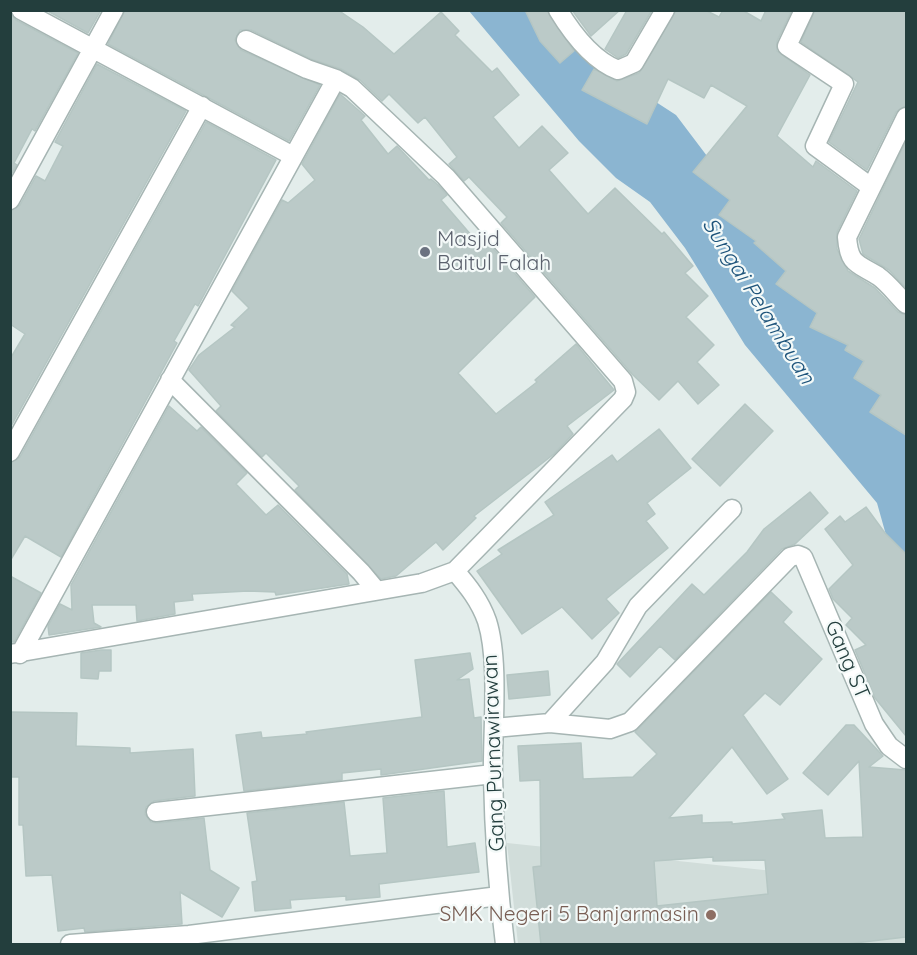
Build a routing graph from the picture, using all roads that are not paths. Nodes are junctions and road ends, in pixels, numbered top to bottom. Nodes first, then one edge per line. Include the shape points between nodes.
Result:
1 (21, 10) edge
2 (114, 10) edge
3 (558, 10) edge
4 (665, 10) edge
5 (804, 10) edge
6 (246, 40) dead end
7 (93, 47) junction
8 (336, 79) junction
9 (202, 106) junction
10 (906, 117) edge
11 (293, 156) junction
12 (871, 187) junction
13 (10, 200) edge
14 (906, 303) edge
15 (170, 380) junction
16 (10, 452) edge
17 (732, 509) dead end
18 (455, 571) junction
19 (376, 590) junction
20 (15, 654) edge
21 (550, 723) junction
22 (494, 728) junction
23 (906, 759) edge
24 (493, 774) junction
25 (156, 812) dead end
26 (499, 896) junction
27 (70, 945) edge
28 (505, 945) edge

1 - 7 street
2 - 7 street
3 - 4 street via 588,50 618,70 634,63
5 - 12 street via 787,46 844,84 815,146
6 - 8 street
7 - 9 street
7 - 13 street
8 - 11 street
8 - 18 street via 352,88 446,177 626,386 620,405
9 - 11 street
9 - 16 street
10 - 12 street
11 - 15 street
12 - 14 street via 847,237 848,252 855,264 879,277
15 - 19 street
15 - 20 street
17 - 21 street via 638,606 605,662
18 - 19 street via 422,583
18 - 22 street, Gang Purnawirawan via 474,594 487,622
19 - 20 street
21 - 22 street
21 - 23 street, Gang ST via 610,729 630,722 790,557 798,555 803,557 874,724 889,746
22 - 24 street, Gang Purnawirawan
24 - 25 street
24 - 26 street, Gang Purnawirawan
26 - 27 street via 189,935
26 - 28 street, Gang Purnawirawan

